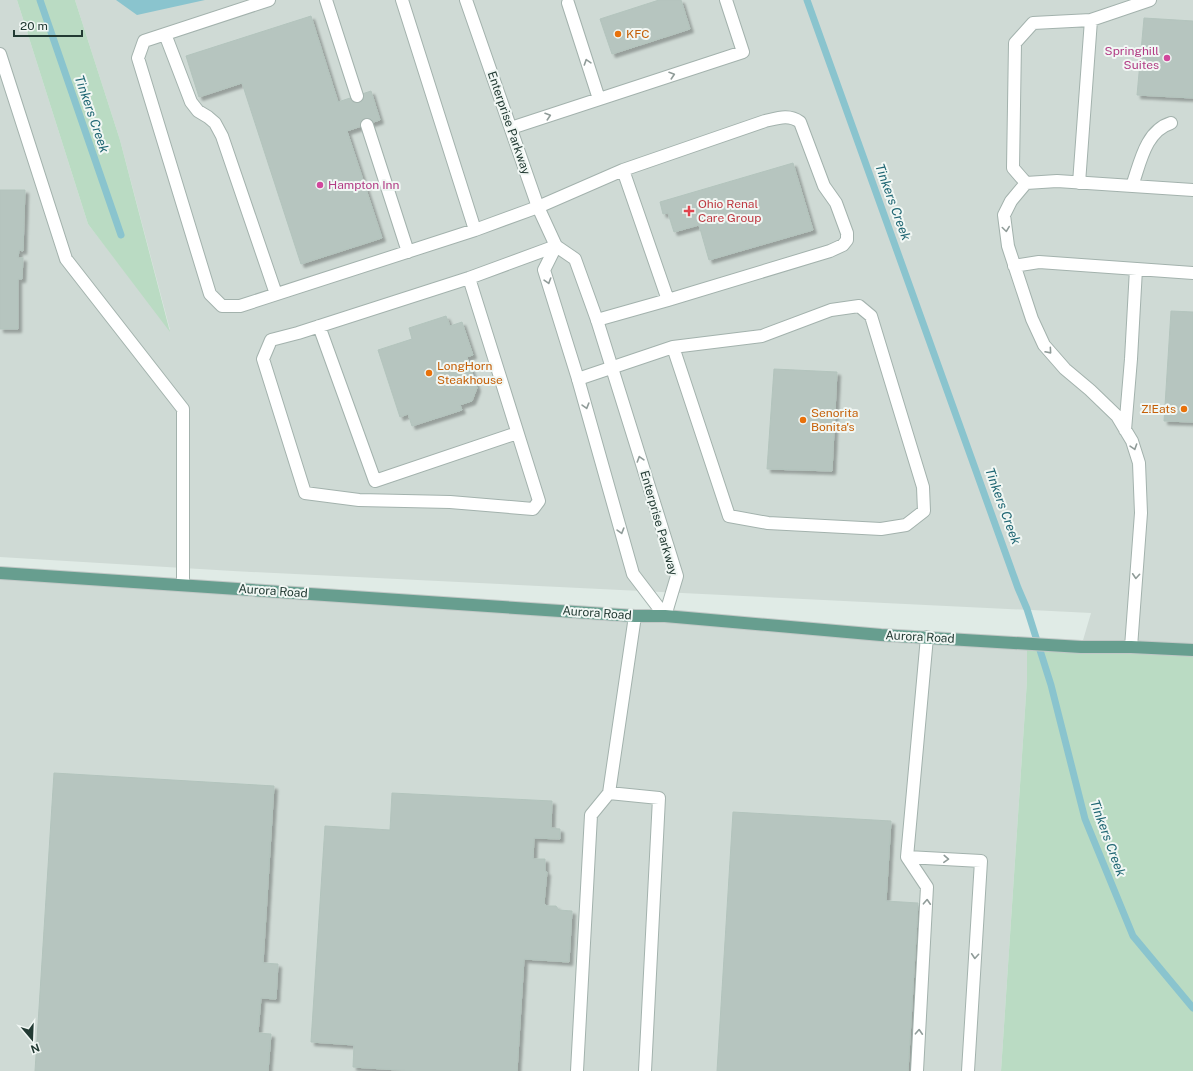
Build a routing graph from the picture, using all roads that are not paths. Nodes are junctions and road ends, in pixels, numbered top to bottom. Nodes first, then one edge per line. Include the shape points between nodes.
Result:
1 (269, 0) edge
2 (326, 0) edge
3 (402, 0) edge
4 (466, 0) edge
5 (726, 0) edge
6 (1150, 0) edge
7 (570, 1) edge
8 (1091, 20) junction
9 (165, 34) junction
10 (0, 54) edge
11 (358, 96) dead end
12 (599, 99) junction
13 (1171, 123) dead end
14 (367, 125) dead end
15 (511, 128) junction
16 (623, 170) junction
17 (1026, 183) junction
18 (1079, 183) junction
19 (1132, 186) junction
20 (1193, 190) edge
21 (538, 206) junction
22 (475, 230) junction
23 (556, 246) junction
24 (408, 252) junction
25 (1014, 266) junction
26 (1136, 269) junction
27 (1193, 274) edge
28 (468, 278) junction
29 (276, 294) junction
30 (668, 300) junction
31 (597, 320) junction
32 (319, 326) junction
33 (673, 347) junction
34 (612, 368) junction
35 (578, 379) junction
36 (1125, 430) junction
37 (517, 433) junction
38 (375, 481) junction
39 (382, 500) junction
40 (0, 573) edge
41 (183, 585) junction
42 (635, 616) junction
43 (664, 616) junction
44 (927, 637) junction
45 (1131, 647) junction
46 (1193, 650) edge
47 (609, 793) junction
48 (907, 857) junction
49 (577, 1071) edge
50 (645, 1071) edge
51 (917, 1071) edge
52 (968, 1071) edge

1 - 9 street
2 - 11 street
3 - 22 street
4 - 15 street, Enterprise Parkway
12 -> 5 street via 742,52
6 - 8 street
12 -> 7 street
8 - 17 street via 1033,23 1015,43 1013,168
8 - 18 street
9 - 29 street via 191,102 198,111 215,123 222,136
9 - 29 street via 144,41 138,58 210,294 222,306 240,306
10 - 41 street via 66,259 183,409
15 -> 12 street
13 - 19 street via 1149,139
14 - 24 street
15 - 21 street, Enterprise Parkway
16 - 21 street
16 - 30 street
16 - 30 street via 765,120 794,118 800,122 824,186 836,203 845,227 847,240 843,245 830,251
17 - 18 street
17 -> 25 street via 1011,201 1004,215 1008,246
18 - 19 street
19 - 20 street
21 - 22 street
21 - 23 street, Enterprise Parkway
22 - 24 street
23 - 28 street
23 - 31 street, Enterprise Parkway via 575,259
23 -> 35 street via 544,270
24 - 29 street
25 - 26 street via 1040,262
25 -> 36 street via 1044,345 1065,369 1117,416
26 - 27 street
26 - 36 street
28 - 32 street
28 - 37 street
30 - 31 street
31 - 34 street, Enterprise Parkway
32 - 38 street
32 - 39 street via 271,340 263,359 305,493 359,500
33 - 33 street via 762,336 831,310 859,306 871,316 878,338 924,487 924,511 906,525 881,529 768,523 729,516
33 - 34 street
34 - 35 street
43 -> 34 street, Enterprise Parkway via 677,576
35 -> 43 street via 633,574
36 -> 45 street via 1132,441 1139,463 1141,513
37 - 38 street
37 - 39 street via 539,501 533,509 450,502
38 - 39 street
40 - 41 main road, Aurora Road
41 - 42 main road, Aurora Road
42 - 43 main road, Aurora Road
42 - 47 street
43 - 44 main road, Aurora Road
44 - 45 main road, Aurora Road via 1081,647
44 - 48 street
45 - 46 main road, Aurora Road
47 - 49 street via 591,815
47 - 50 street via 660,798
51 -> 48 street via 927,888
48 -> 52 street via 981,861

